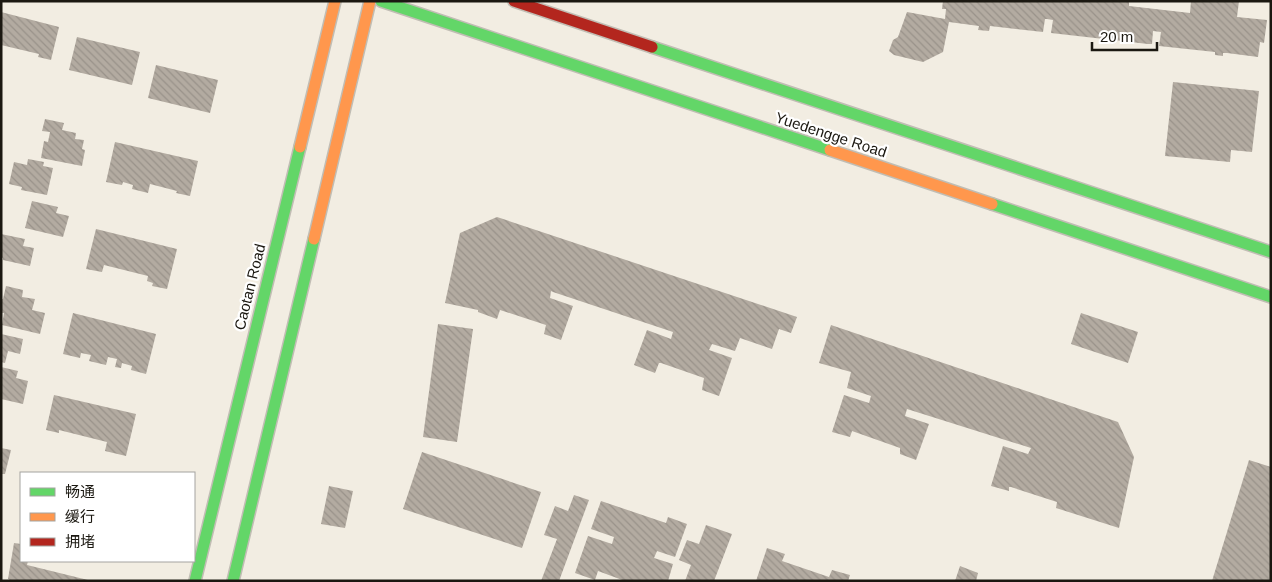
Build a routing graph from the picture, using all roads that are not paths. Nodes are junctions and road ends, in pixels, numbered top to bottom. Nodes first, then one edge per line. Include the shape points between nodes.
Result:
1 (335, 1) edge
2 (370, 1) edge
3 (382, 1) edge
4 (514, 1) edge
5 (1271, 252) edge
6 (1271, 297) edge
7 (195, 581) edge
8 (233, 581) edge

1 - 7 main road, Caotan Road
2 - 8 main road
3 - 6 main road, Yuedengge Road
4 - 5 main road, Yuedengge Road

